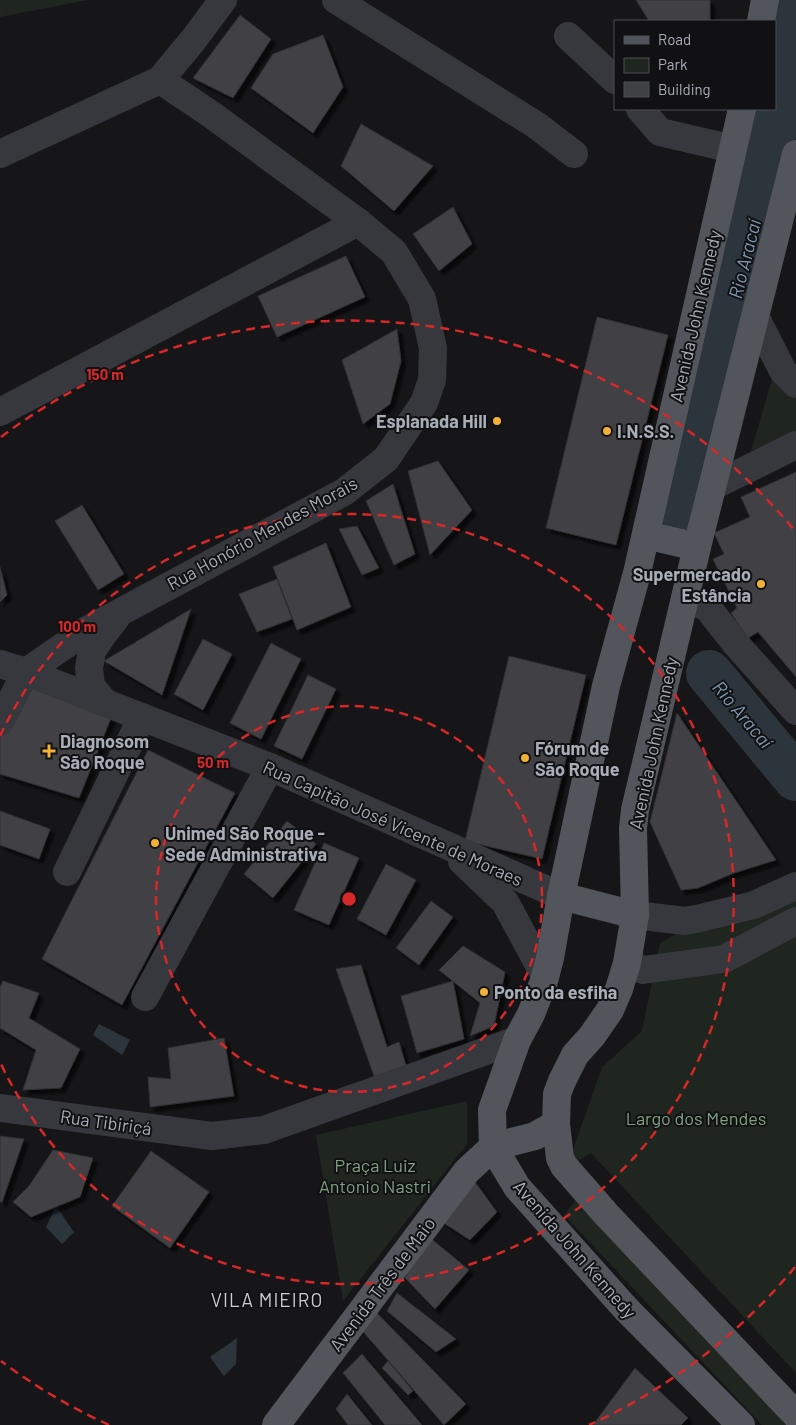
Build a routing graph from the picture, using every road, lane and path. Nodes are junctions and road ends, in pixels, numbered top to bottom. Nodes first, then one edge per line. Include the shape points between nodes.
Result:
1 (223, 0) edge
2 (336, 0) edge
3 (765, 0) edge
4 (761, 20) edge
5 (568, 36) dead end
6 (614, 79) edge
7 (160, 80) junction
8 (641, 110) edge
9 (742, 110) edge
10 (733, 149) junction
11 (0, 154) edge
12 (574, 154) dead end
13 (796, 154) edge
14 (358, 222) junction
15 (755, 316) junction
16 (796, 384) edge
17 (0, 412) edge
18 (796, 446) edge
19 (713, 486) junction
20 (646, 535) junction
21 (697, 548) junction
22 (685, 599) junction
23 (122, 611) junction
24 (0, 664) edge
25 (26, 672) junction
26 (105, 703) junction
27 (796, 711) edge
28 (142, 717) junction
29 (0, 722) edge
30 (270, 767) junction
31 (447, 846) junction
32 (67, 872) dead end
33 (796, 886) edge
34 (561, 896) junction
35 (635, 915) junction
36 (796, 921) edge
37 (626, 963) junction
38 (545, 976) junction
39 (145, 996) dead end
40 (517, 1040) junction
41 (0, 1108) edge
42 (556, 1124) junction
43 (494, 1147) junction
44 (796, 1415) edge
45 (276, 1425) edge
46 (741, 1425) edge

1 - 7 street
2 - 12 street via 536,125
3 - 4 main road
5 - 6 street
7 - 11 street
7 - 14 street, Rua Honório Mendes Morais
8 - 10 street via 660,132
9 - 10 main road, Avenida John Kennedy
10 - 20 main road, Avenida John Kennedy
13 - 15 main road, Avenida John Kennedy
14 - 17 street
14 - 23 street, Rua Honório Mendes Morais via 394,252 422,299 433,348 432,380 424,403 386,459 344,492
15 - 16 street via 783,371
15 - 19 main road, Avenida John Kennedy
18 - 19 street
19 - 21 main road, Avenida John Kennedy
20 - 21 main road
20 - 34 main road, Avenida John Kennedy via 606,686
21 - 22 main road, Avenida John Kennedy
22 - 27 street via 707,606
22 - 35 main road, Avenida John Kennedy via 635,810
23 - 25 street, Rua Honório Mendes Morais via 87,630
23 - 26 street via 92,651 88,668 91,686
24 - 25 street, Rua Capitão José Vicente de Moraes
25 - 26 street, Rua Capitão José Vicente de Moraes
25 - 29 street
26 - 28 street, Rua Capitão José Vicente de Moraes
28 - 30 street, Rua Capitão José Vicente de Moraes
28 - 32 street
30 - 31 street, Rua Capitão José Vicente de Moraes
30 - 39 street
31 - 34 street, Rua Capitão José Vicente de Moraes
31 - 38 street via 505,902
33 - 35 street via 754,905 696,919
34 - 35 main road
34 - 38 main road, Avenida John Kennedy
35 - 37 main road, Avenida John Kennedy
36 - 37 street via 724,959 643,970
37 - 42 main road, Avenida John Kennedy via 610,1010 575,1055 562,1081 557,1094
38 - 40 main road, Avenida John Kennedy
40 - 41 street, Rua Tibiriçá via 264,1130 212,1136
40 - 43 main road, Avenida John Kennedy via 492,1110
42 - 43 main road via 535,1136
42 - 44 main road, Avenida John Kennedy via 564,1166
43 - 45 main road, Avenida Três de Maio via 467,1171
43 - 46 main road, Avenida John Kennedy via 517,1187 552,1227 627,1310

